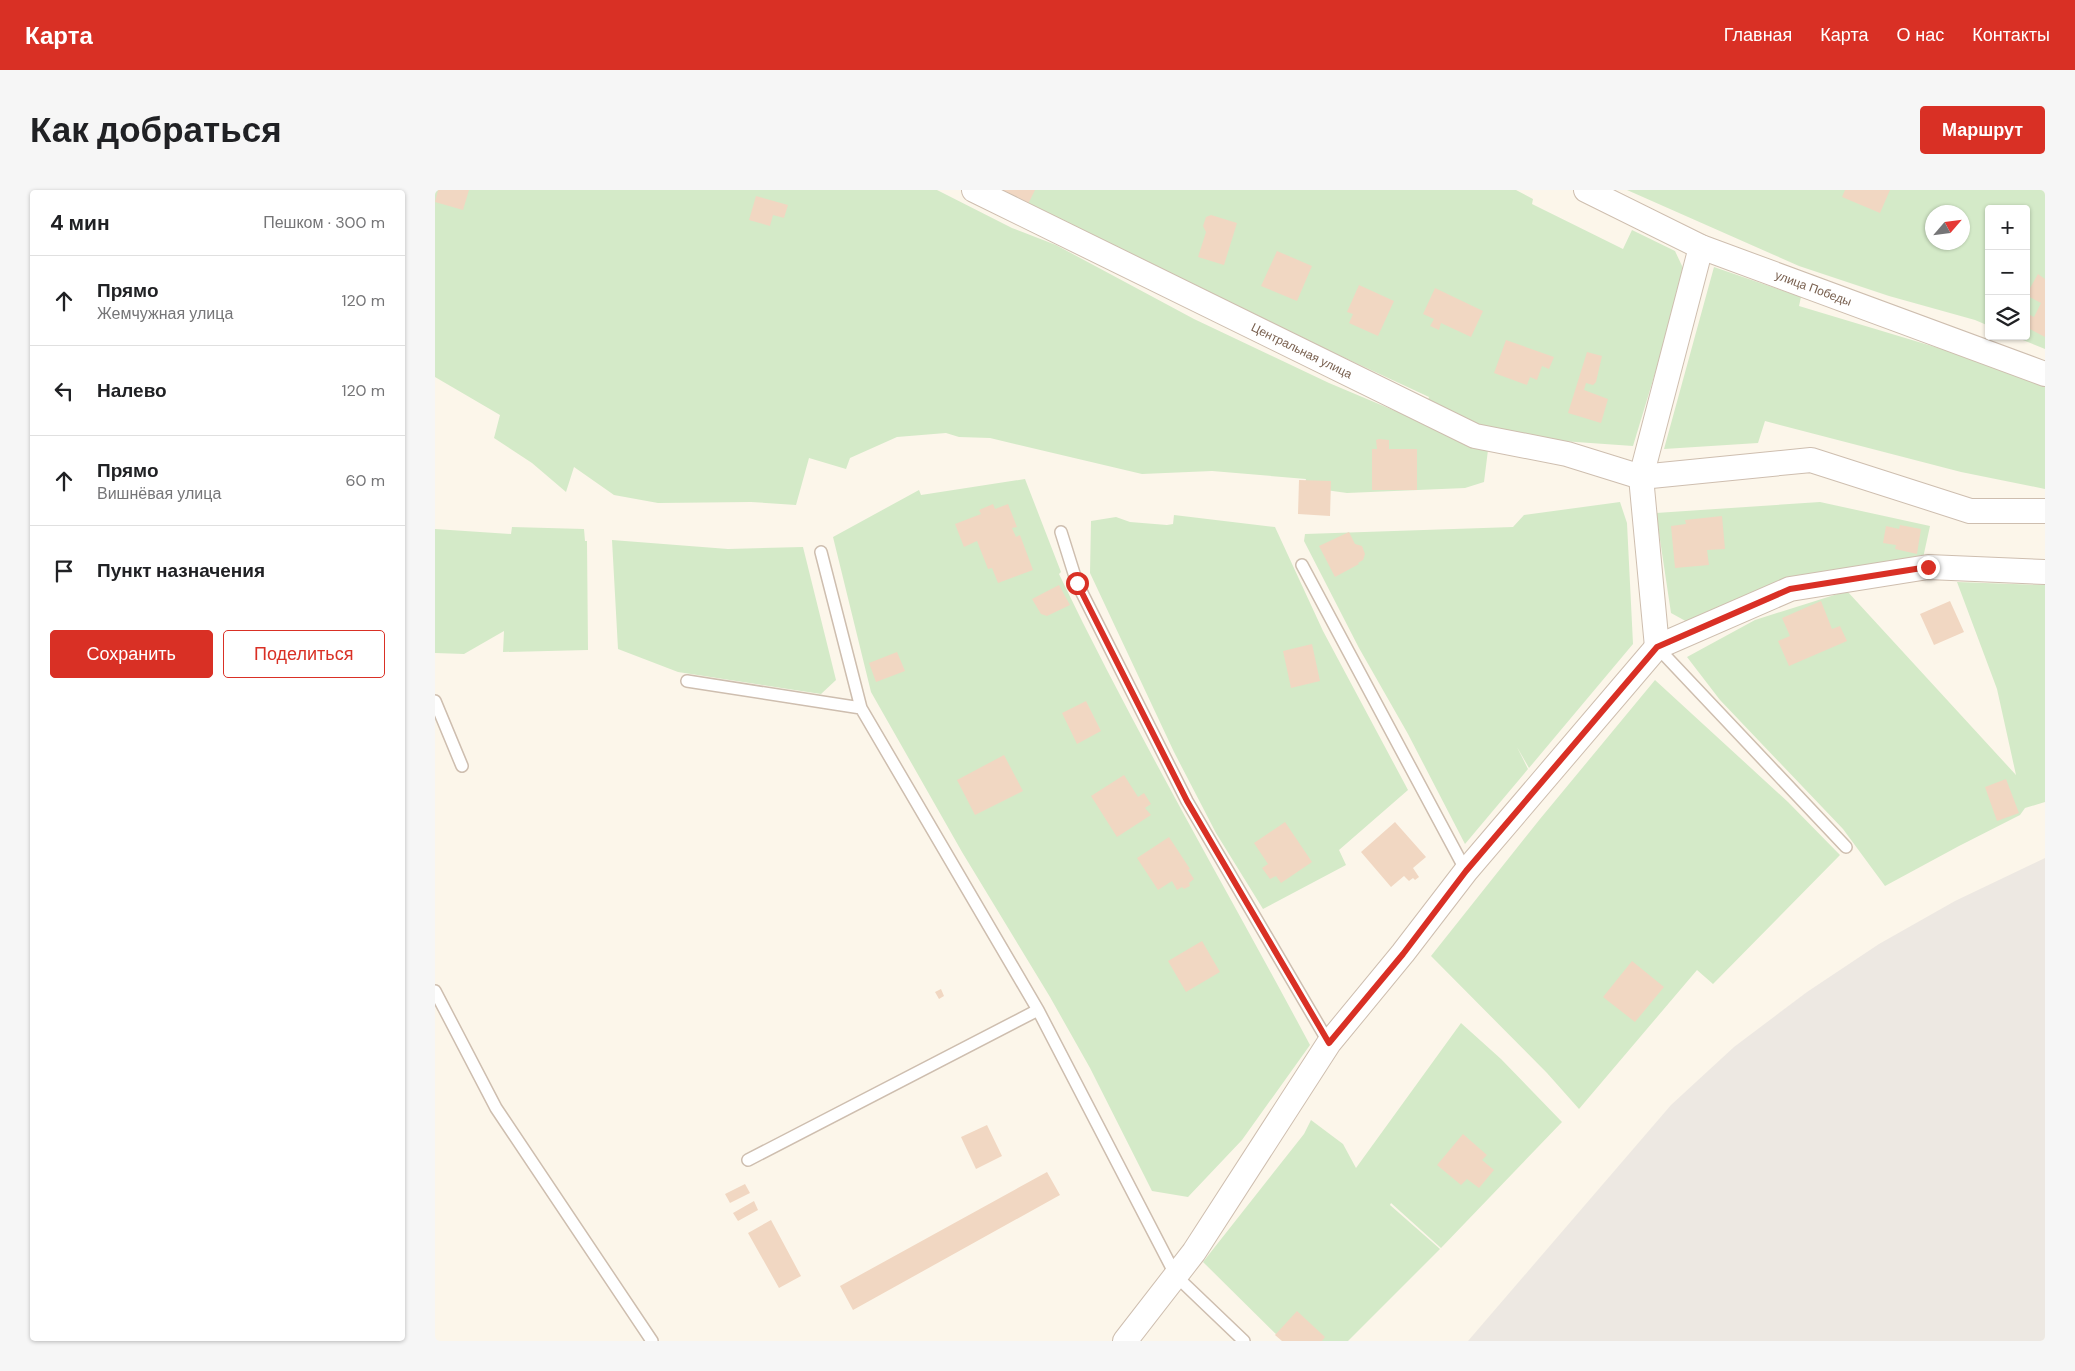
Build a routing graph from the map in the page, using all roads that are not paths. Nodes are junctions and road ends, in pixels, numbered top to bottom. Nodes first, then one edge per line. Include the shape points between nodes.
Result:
1 (974, 190) edge
2 (1586, 190) edge
3 (1701, 247) junction
4 (2045, 374) edge
5 (1641, 477) junction
6 (2045, 511) edge
7 (1061, 532) dead end
8 (821, 552) dead end
9 (1303, 565) dead end
10 (2045, 572) edge
11 (1657, 647) junction
12 (687, 681) dead end
13 (435, 700) edge
14 (861, 708) junction
15 (462, 766) dead end
16 (1845, 847) dead end
17 (1466, 871) junction
18 (435, 991) edge
19 (1038, 1010) junction
20 (1329, 1043) junction
21 (748, 1160) dead end
22 (1176, 1276) junction
23 (652, 1341) edge
24 (1125, 1341) edge
25 (1244, 1341) edge

1 - 5 street, Центральная улица via 1475,436 1567,454
2 - 3 street, улица Победы
3 - 4 street, улица Победы
3 - 5 street
5 - 6 street via 1811,460 1970,511
5 - 11 street
7 - 20 lane via 1077,583 1187,801
8 - 14 lane
9 - 17 lane
10 - 11 street via 1928,567 1790,589
11 - 16 lane
11 - 17 street
12 - 14 lane
13 - 15 lane
14 - 19 lane
17 - 20 street
18 - 23 lane via 496,1108
19 - 21 lane
19 - 22 lane
20 - 22 street
22 - 24 street
22 - 25 lane

